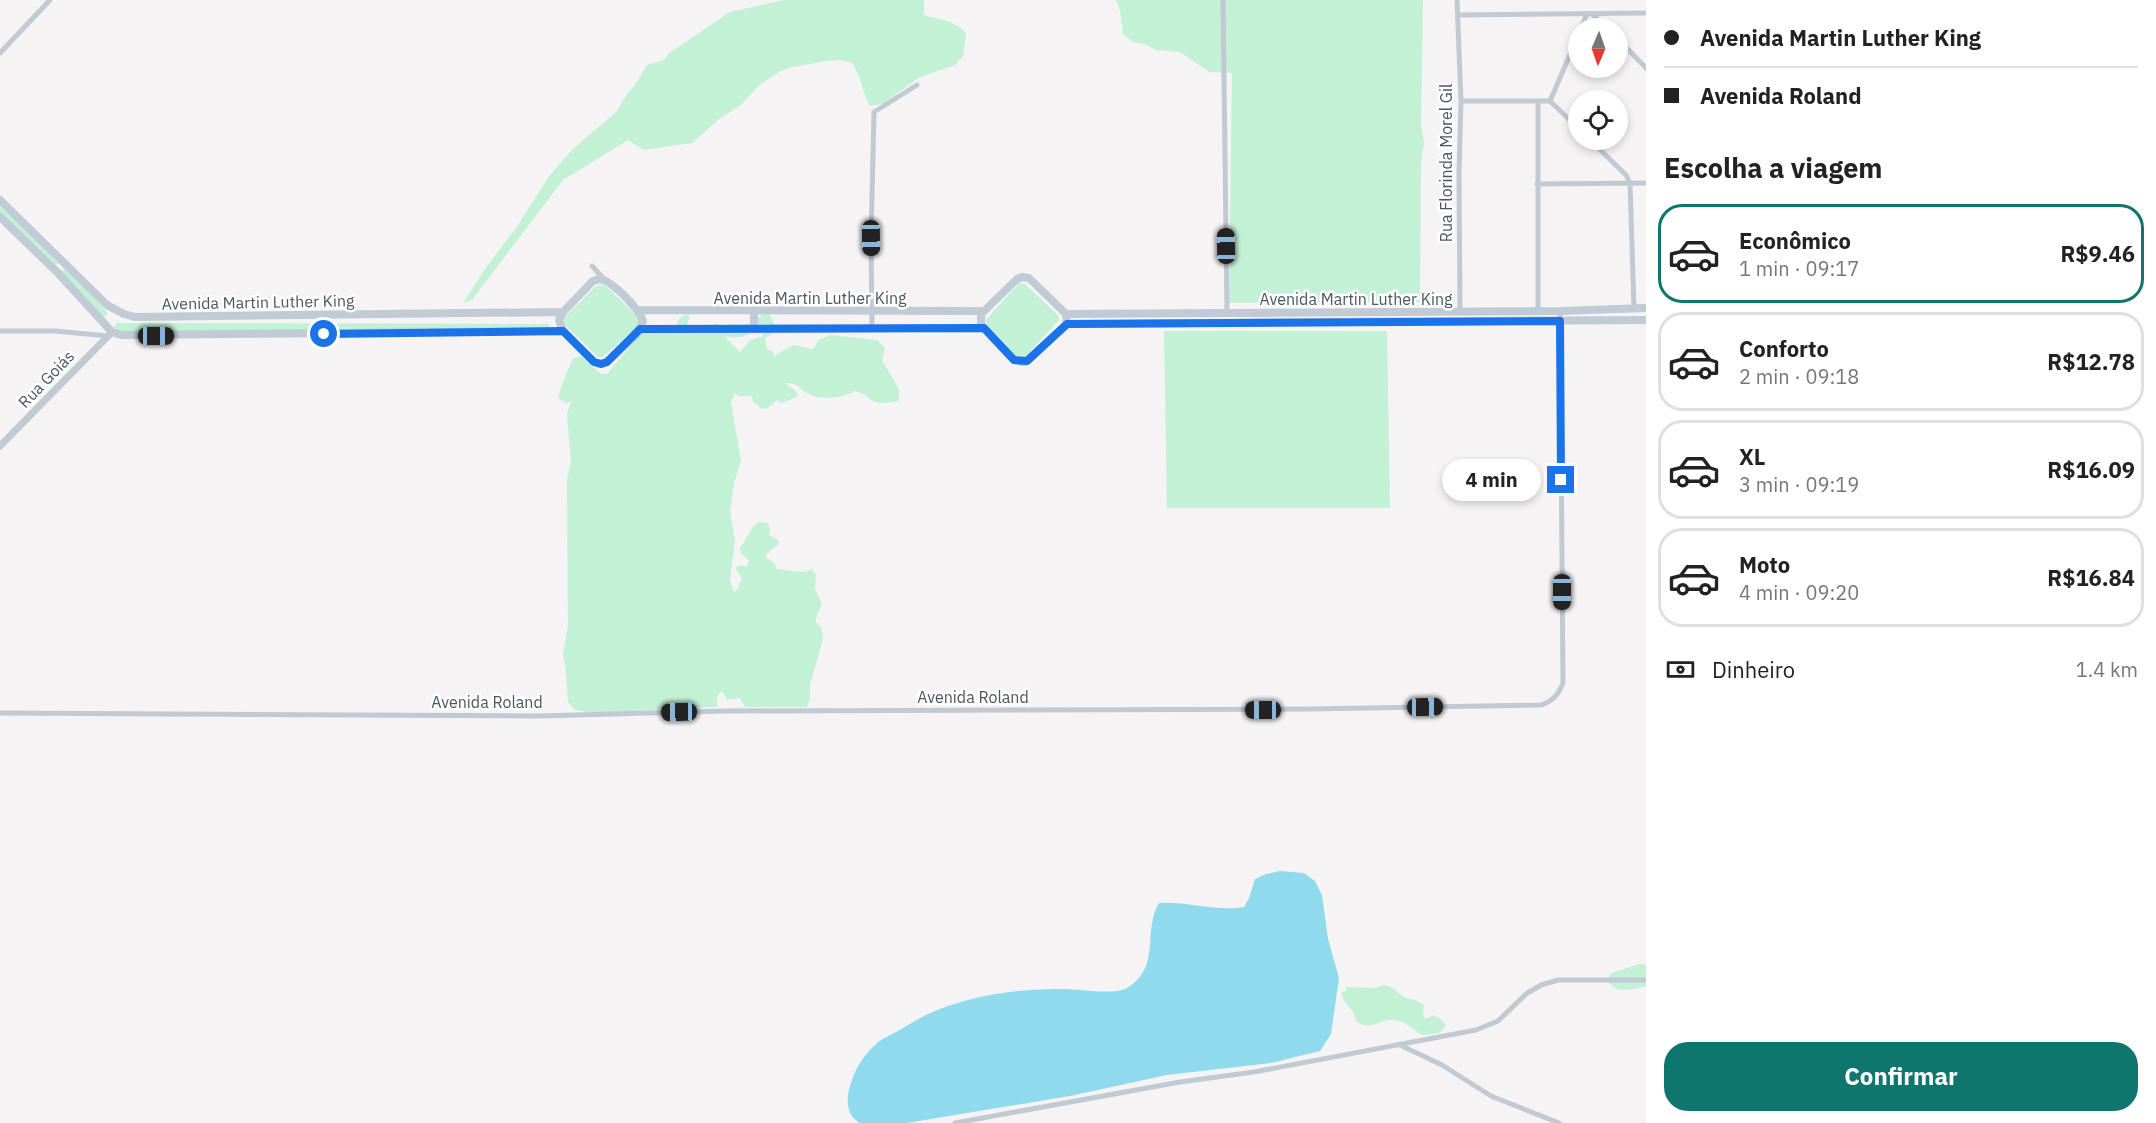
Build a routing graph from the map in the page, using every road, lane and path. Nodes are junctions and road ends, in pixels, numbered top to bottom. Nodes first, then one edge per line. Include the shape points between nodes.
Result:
1 (50, 0) edge
2 (1223, 0) edge
3 (1457, 0) edge
4 (1646, 13) edge
5 (1590, 14) junction
6 (1458, 15) junction
7 (1587, 18) edge
8 (1595, 18) edge
9 (1628, 49) edge
10 (0, 53) edge
11 (1568, 59) edge
12 (1646, 68) edge
13 (917, 85) dead end
14 (1461, 101) junction
15 (1538, 101) junction
16 (1550, 101) junction
17 (1568, 118) edge
18 (1600, 150) edge
19 (1630, 183) junction
20 (1646, 183) edge
21 (1537, 184) junction
22 (0, 200) edge
23 (0, 217) edge
24 (66, 263) junction
25 (592, 266) dead end
26 (57, 272) junction
27 (604, 279) junction
28 (1646, 308) edge
29 (1634, 309) junction
30 (638, 310) junction
31 (754, 311) junction
32 (872, 311) junction
33 (983, 311) junction
34 (1538, 311) junction
35 (1560, 311) junction
36 (563, 312) junction
37 (1460, 312) junction
38 (1227, 313) junction
39 (124, 314) junction
40 (1066, 314) junction
41 (1646, 320) edge
42 (1560, 321) junction
43 (1067, 324) junction
44 (105, 325) junction
45 (984, 328) junction
46 (640, 329) junction
47 (754, 329) junction
48 (872, 329) junction
49 (0, 331) edge
50 (563, 331) junction
51 (110, 334) junction
52 (0, 446) edge
53 (0, 713) edge
54 (1646, 980) edge
55 (1402, 1046) junction
56 (955, 1123) edge
57 (1559, 1123) edge

1 - 10 street
2 - 38 street
3 - 6 street, Rua Florinda Morel Gil
4 - 5 street
5 - 6 street
5 - 7 street
5 - 8 street
6 - 14 street, Rua Florinda Morel Gil
9 - 12 street
11 - 16 street
13 - 32 street via 874,112
14 - 15 street
14 - 37 street, Rua Florinda Morel Gil
15 - 16 street
15 - 21 street
16 - 17 street
18 - 19 street
19 - 20 street
19 - 21 street
19 - 29 street
21 - 34 street
22 - 24 main road, Avenida Martin Luther King
23 - 26 main road
24 - 26 main road
24 - 39 main road, Avenida Martin Luther King via 107,305
25 - 27 street
26 - 44 main road
27 - 30 main road
27 - 36 main road via 593,281
28 - 29 main road, Avenida Martin Luther King
29 - 35 main road, Avenida Martin Luther King
30 - 31 main road, Avenida Martin Luther King
30 - 46 main road via 643,321
31 - 32 main road, Avenida Martin Luther King
31 - 47 main road
32 - 33 main road, Avenida Martin Luther King
32 - 48 street
33 - 40 main road via 1022,277 1029,278
33 - 45 main road via 980,320
34 - 35 main road, Avenida Martin Luther King
34 - 37 main road, Avenida Martin Luther King
35 - 42 street, Avenida Roland
36 - 39 main road, Avenida Martin Luther King via 148,317
36 - 50 main road via 559,320
37 - 38 main road, Avenida Martin Luther King
38 - 40 main road, Avenida Martin Luther King
39 - 44 main road via 111,317
40 - 43 main road
41 - 42 main road, Avenida Martin Luther King
42 - 43 main road, Avenida Martin Luther King
42 - 53 street, Avenida Roland via 1563,683 1551,702 1541,705 538,716
43 - 45 main road via 1023,362 1014,360
44 - 51 main road
45 - 48 main road, Avenida Martin Luther King
46 - 47 main road, Avenida Martin Luther King
46 - 50 main road via 601,364 594,362
47 - 48 main road, Avenida Martin Luther King
49 - 51 street
50 - 51 main road, Avenida Martin Luther King
51 - 52 street, Rua Goiás
54 - 55 street via 1558,980 1526,994 1498,1021 1476,1030
55 - 56 street
55 - 57 street via 1491,1096

